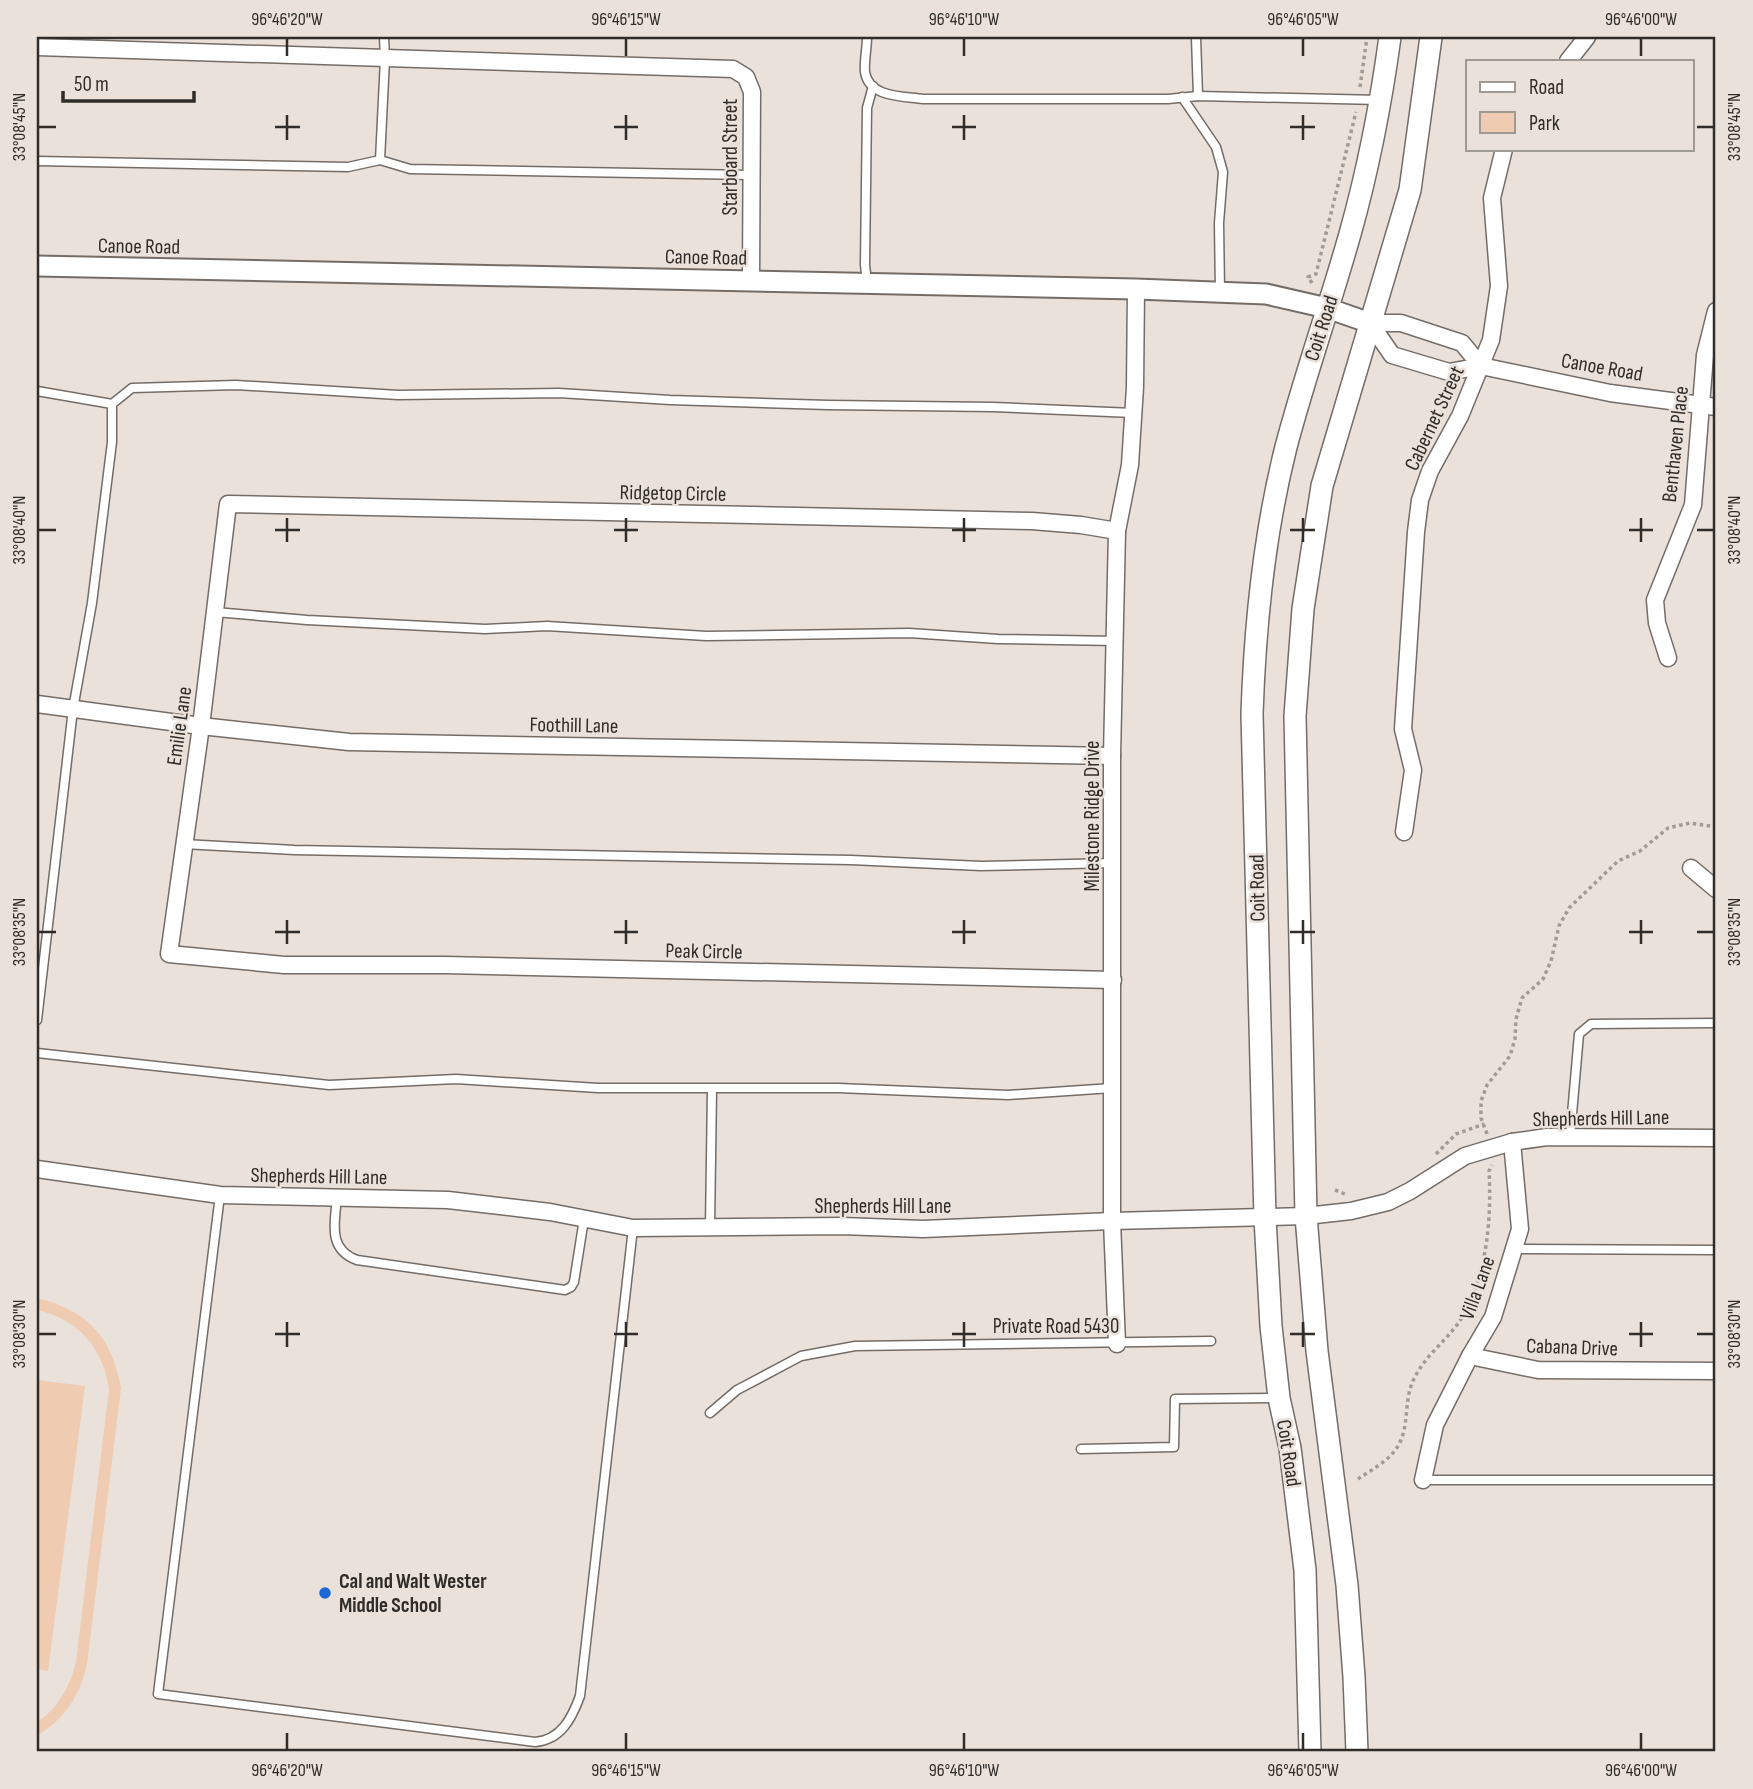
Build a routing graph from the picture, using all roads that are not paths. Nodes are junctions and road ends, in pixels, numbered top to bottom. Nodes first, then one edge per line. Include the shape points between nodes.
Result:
1 (384, 37) edge
2 (867, 37) edge
3 (1196, 37) edge
4 (1390, 37) edge
5 (1431, 37) edge
6 (1587, 37) edge
7 (37, 47) edge
8 (385, 59) junction
9 (1569, 60) edge
10 (873, 86) junction
11 (1198, 96) junction
12 (1182, 97) junction
13 (1369, 100) junction
14 (1504, 150) edge
15 (380, 160) junction
16 (37, 161) edge
17 (751, 175) junction
18 (37, 266) edge
19 (751, 281) junction
20 (867, 284) junction
21 (1136, 289) junction
22 (1220, 292) junction
23 (1327, 308) junction
24 (1716, 312) edge
25 (1370, 323) junction
26 (1481, 366) junction
27 (37, 391) edge
28 (112, 404) junction
29 (1709, 407) edge
30 (1133, 413) junction
31 (228, 503) joint
32 (1117, 531) junction
33 (215, 612) junction
34 (1116, 641) junction
35 (1668, 658) dead end
36 (37, 704) edge
37 (72, 709) junction
38 (201, 726) junction
39 (1112, 756) junction
40 (1404, 832) dead end
41 (184, 844) junction
42 (1114, 863) junction
43 (1691, 868) dead end
44 (1716, 889) edge
45 (169, 954) joint
46 (1113, 980) junction
47 (37, 1020) edge
48 (1716, 1023) edge
49 (37, 1053) edge
50 (1112, 1088) junction
51 (712, 1089) junction
52 (1570, 1137) junction
53 (1716, 1138) edge
54 (1512, 1142) junction
55 (37, 1169) edge
56 (220, 1195) junction
57 (337, 1197) junction
58 (1306, 1216) junction
59 (1265, 1218) junction
60 (584, 1219) junction
61 (1112, 1221) junction
62 (710, 1227) junction
63 (634, 1228) junction
64 (1514, 1249) junction
65 (1716, 1250) edge
66 (1211, 1341) dead end
67 (1117, 1343) junction
68 (1470, 1356) junction
69 (1716, 1371) edge
70 (1279, 1398) junction
71 (710, 1413) dead end
72 (1081, 1449) dead end
73 (1423, 1480) joint
74 (1716, 1480) edge
75 (1310, 1752) edge
76 (1357, 1752) edge

1 - 8 lane
2 - 10 lane via 865,73
3 - 11 lane
4 - 13 main road, Coit Road
5 - 25 main road, Coit Road via 1410,190
6 - 9 street
7 - 8 street
8 - 15 lane
8 - 17 street, Starboard Street via 733,69 746,78 752,92
10 - 12 lane via 883,94 923,99
10 - 20 lane via 867,108
11 - 12 lane
11 - 13 lane
12 - 22 lane via 1216,147 1223,172
13 - 23 main road, Coit Road via 1350,233
14 - 26 street, Cabernet Street via 1492,198 1499,286 1491,340
15 - 16 lane via 348,167
15 - 17 lane via 411,169
17 - 19 street, Starboard Street
18 - 19 street, Canoe Road
19 - 20 street, Canoe Road
20 - 21 street, Canoe Road
21 - 22 street, Canoe Road
21 - 30 street, Milestone Ridge Drive
22 - 23 street, Canoe Road via 1266,294
23 - 25 street, Canoe Road
23 - 59 main road, Coit Road via 1275,494 1254,641
24 - 29 street, Benthaven Place via 1705,355
25 - 26 street, Canoe Road via 1401,323 1462,343
25 - 26 street, Canoe Road via 1392,355 1449,372
25 - 58 main road, Coit Road via 1322,486 1303,609 1295,716
26 - 29 street, Canoe Road via 1610,393
26 - 40 street, Cabernet Street via 1420,500 1403,729 1413,770
27 - 28 lane
28 - 30 lane via 132,388 236,385 398,396 559,393
28 - 37 lane via 112,442 92,603
29 - 35 street, Benthaven Place via 1693,505 1655,600
30 - 32 street, Milestone Ridge Drive via 1130,465
31 - 32 street, Ridgetop Circle via 1032,521
31 - 33 street, Emilie Lane
32 - 34 street, Milestone Ridge Drive
33 - 34 lane via 485,629 547,626 706,636 909,633
33 - 38 street, Emilie Lane
34 - 39 street, Milestone Ridge Drive
36 - 37 street, Foothill Lane
37 - 38 street, Foothill Lane
37 - 47 lane
38 - 39 street, Foothill Lane via 349,742
38 - 41 street, Emilie Lane
39 - 42 street, Milestone Ridge Drive
41 - 42 lane via 981,866
41 - 45 street, Emilie Lane
42 - 46 street, Milestone Ridge Drive
43 - 44 street
45 - 46 street, Peak Circle via 284,965
46 - 50 street, Milestone Ridge Drive
48 - 52 lane via 1591,1024 1579,1034
49 - 51 lane via 329,1085 456,1079
50 - 51 lane via 1009,1095 838,1088
50 - 61 street, Milestone Ridge Drive
51 - 62 lane
52 - 53 street, Shepherds Hill Lane
52 - 54 street, Shepherds Hill Lane
54 - 58 street, Shepherds Hill Lane via 1430,1169 1388,1202
54 - 64 street, Villa Lane via 1520,1228
55 - 56 street, Shepherds Hill Lane
56 - 57 street, Shepherds Hill Lane
56 - 63 lane via 158,1694 535,1742 545,1741 564,1727 576,1707 582,1683
57 - 60 street, Shepherds Hill Lane via 448,1200
57 - 60 lane via 334,1232 345,1255 565,1290 574,1282
58 - 59 street, Shepherds Hill Lane
58 - 76 main road, Coit Road via 1317,1351 1347,1585
59 - 61 street, Shepherds Hill Lane
59 - 70 main road, Coit Road
60 - 63 street, Shepherds Hill Lane
61 - 62 street, Shepherds Hill Lane via 923,1228
61 - 67 street, Milestone Ridge Drive
62 - 63 street, Shepherds Hill Lane
64 - 65 lane
64 - 68 street, Villa Lane via 1493,1317
66 - 67 lane, Private Road 5430
67 - 71 lane, Private Road 5430 via 878,1344 831,1350 801,1356 773,1370 737,1390
68 - 69 street, Cabana Drive via 1538,1370
68 - 73 street, Villa Lane via 1435,1425
70 - 72 lane via 1175,1399 1174,1447
70 - 75 main road, Coit Road via 1305,1570
73 - 74 lane

